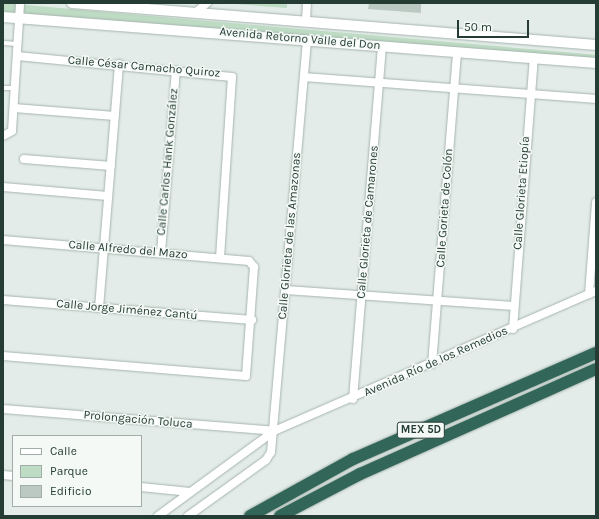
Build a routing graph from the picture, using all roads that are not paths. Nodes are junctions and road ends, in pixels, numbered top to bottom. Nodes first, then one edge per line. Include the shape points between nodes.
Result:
1 (20, 3) edge
2 (72, 3) edge
3 (207, 3) edge
4 (307, 3) edge
5 (96, 4) edge
6 (155, 6) edge
7 (195, 13) junction
8 (3, 17) edge
9 (20, 17) junction
10 (306, 21) junction
11 (307, 40) junction
12 (3, 43) edge
13 (18, 44) junction
14 (596, 45) edge
15 (382, 46) junction
16 (457, 52) junction
17 (18, 56) junction
18 (534, 58) junction
19 (596, 63) edge
20 (119, 64) junction
21 (176, 71) junction
22 (304, 77) junction
23 (379, 83) junction
24 (3, 88) edge
25 (15, 88) junction
26 (454, 89) junction
27 (530, 94) junction
28 (596, 99) edge
29 (14, 108) junction
30 (115, 116) junction
31 (3, 136) edge
32 (24, 159) dead end
33 (111, 166) junction
34 (3, 187) edge
35 (108, 196) junction
36 (596, 202) edge
37 (3, 240) edge
38 (103, 248) junction
39 (161, 252) junction
40 (220, 258) junction
41 (286, 290) junction
42 (362, 293) junction
43 (593, 293) edge
44 (3, 300) edge
45 (438, 300) junction
46 (514, 306) junction
47 (99, 308) junction
48 (252, 320) junction
49 (513, 329) junction
50 (596, 353) edge
51 (3, 356) edge
52 (432, 364) junction
53 (596, 369) edge
54 (352, 399) junction
55 (3, 409) edge
56 (274, 431) junction
57 (142, 487) edge
58 (190, 492) junction
59 (158, 516) edge
60 (188, 516) edge
61 (250, 516) edge
62 (280, 516) edge

1 - 9 street
2 - 5 street, Avenida Retorno Valle del Don
3 - 7 street
4 - 10 street
5 - 6 street, Avenida Retorno Valle del Don
6 - 7 street, Avenida Retorno Valle del Don
7 - 10 street, Avenida Retorno Valle del Don
8 - 9 street, Avenida Retorno Valle del Don
9 - 11 street, Avenida Retorno Valle del Don
9 - 13 street
10 - 14 street, Avenida Retorno Valle del Don
11 - 15 street, Avenida Retorno Valle del Don
11 - 22 street, Calle Glorieta de las Amazonas
12 - 13 lane
13 - 17 street
15 - 16 street, Avenida Retorno Valle del Don
15 - 23 street, Calle Glorieta de Camarones
16 - 18 street, Avenida Retorno Valle del Don
16 - 26 street, Calle Gorieta de Colón
17 - 20 street, Calle César Camacho Quiroz
17 - 25 street
18 - 19 street, Avenida Retorno Valle del Don
18 - 27 street, Calle Glorieta Etiopía
20 - 21 street, Calle César Camacho Quiroz
20 - 30 street
21 - 39 street, Calle Carlos Hank González
21 - 40 street, Calle César Camacho Quiroz via 227,75 234,80
22 - 23 street
22 - 41 street, Calle Glorieta de las Amazonas
23 - 26 street
23 - 42 street, Calle Glorieta de Camarones
24 - 25 lane
25 - 29 street
26 - 27 street
26 - 45 street, Calle Gorieta de Colón
27 - 28 street
27 - 46 street, Calle Glorieta Etiopía
29 - 30 street
29 - 31 street via 11,133
30 - 33 street
32 - 33 street
33 - 35 street
34 - 35 street
35 - 38 street
36 - 43 street
37 - 38 street, Calle Alfredo del Mazo
38 - 39 street, Calle Alfredo del Mazo
38 - 47 street
39 - 40 street, Calle Alfredo del Mazo
40 - 48 street, Calle Alfredo del Mazo via 253,263
41 - 42 street
41 - 56 street, Calle Glorieta de las Amazonas
42 - 45 street
42 - 54 street, Calle Glorieta de Camarones
43 - 49 street, Avenida Río de los Remedios
44 - 47 street, Calle Jorge Jiménez Cantú
45 - 46 street
45 - 52 street, Calle Gorieta de Colón
46 - 49 street, Calle Glorieta Etiopía
47 - 48 street, Calle Jorge Jiménez Cantú
48 - 51 street via 248,372 243,377
49 - 52 street, Avenida Río de los Remedios
50 - 61 highway, MEX 5D via 347,463
52 - 54 street, Avenida Río de los Remedios
53 - 62 highway, MEX 5D via 360,474
54 - 56 street, Avenida Río de los Remedios
55 - 56 street, Prolongación Toluca
56 - 58 street
56 - 60 street, Calle Glorieta de las Amazonas via 266,460
57 - 58 street
58 - 59 street

